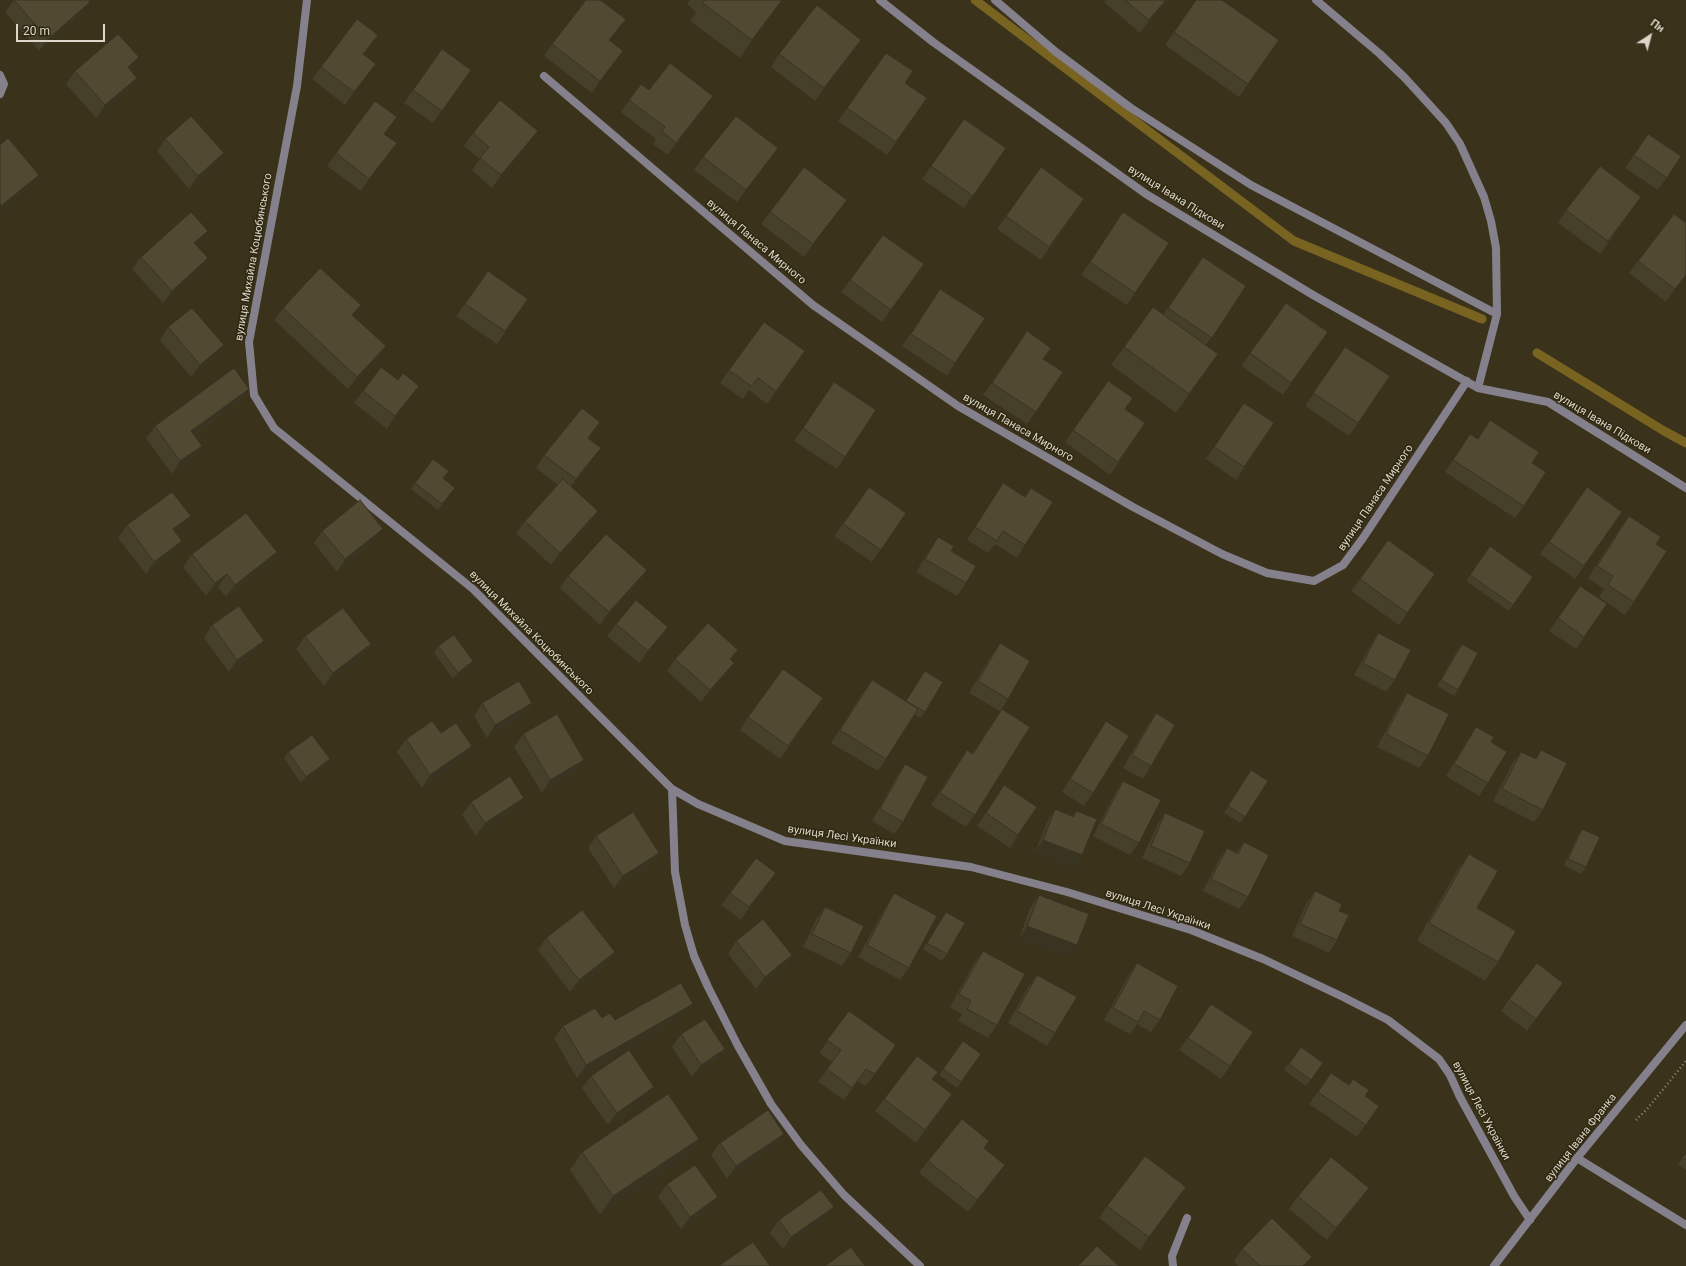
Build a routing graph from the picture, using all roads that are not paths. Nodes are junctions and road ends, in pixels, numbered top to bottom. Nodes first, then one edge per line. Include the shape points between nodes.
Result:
1 (307, 0) edge
2 (880, 0) edge
3 (995, 0) edge
4 (1316, 0) edge
5 (0, 75) edge
6 (544, 76) dead end
7 (0, 94) edge
8 (1497, 314) junction
9 (1467, 381) junction
10 (1478, 388) junction
11 (1686, 488) edge
12 (672, 789) junction
13 (1686, 1025) edge
14 (1577, 1158) junction
15 (1187, 1218) dead end
16 (1530, 1220) junction
17 (1686, 1225) edge
18 (920, 1266) edge
19 (1173, 1266) edge
20 (1494, 1266) edge

1 - 12 street, вулиця Михайла Коцюбинського via 297,86 249,342 254,395 274,428 473,589
2 - 9 street, вулиця Івана Підкови via 933,42 1146,194 1313,295
3 - 8 street via 1056,52 1131,108 1251,185
4 - 8 street via 1405,78 1446,123 1460,144 1484,197 1491,221 1496,248
5 - 7 street via 4,84
6 - 9 street, вулиця Панаса Мирного via 813,305 958,406 1133,507 1222,554 1267,573 1314,581 1343,565
8 - 10 street
9 - 10 street, вулиця Івана Підкови
10 - 11 street, вулиця Івана Підкови via 1548,402
12 - 16 street, вулиця Лесі Українки via 698,804 785,841 971,867 1067,892 1191,930 1263,959 1343,996 1388,1020 1440,1059
12 - 18 street via 675,872 685,926 708,988 735,1040 771,1104 801,1145 844,1195
13 - 14 street, вулиця Івана Франка
14 - 16 street, вулиця Івана Франка
14 - 17 street
15 - 19 street via 1172,1256
16 - 20 street, вулиця Івана Франка

